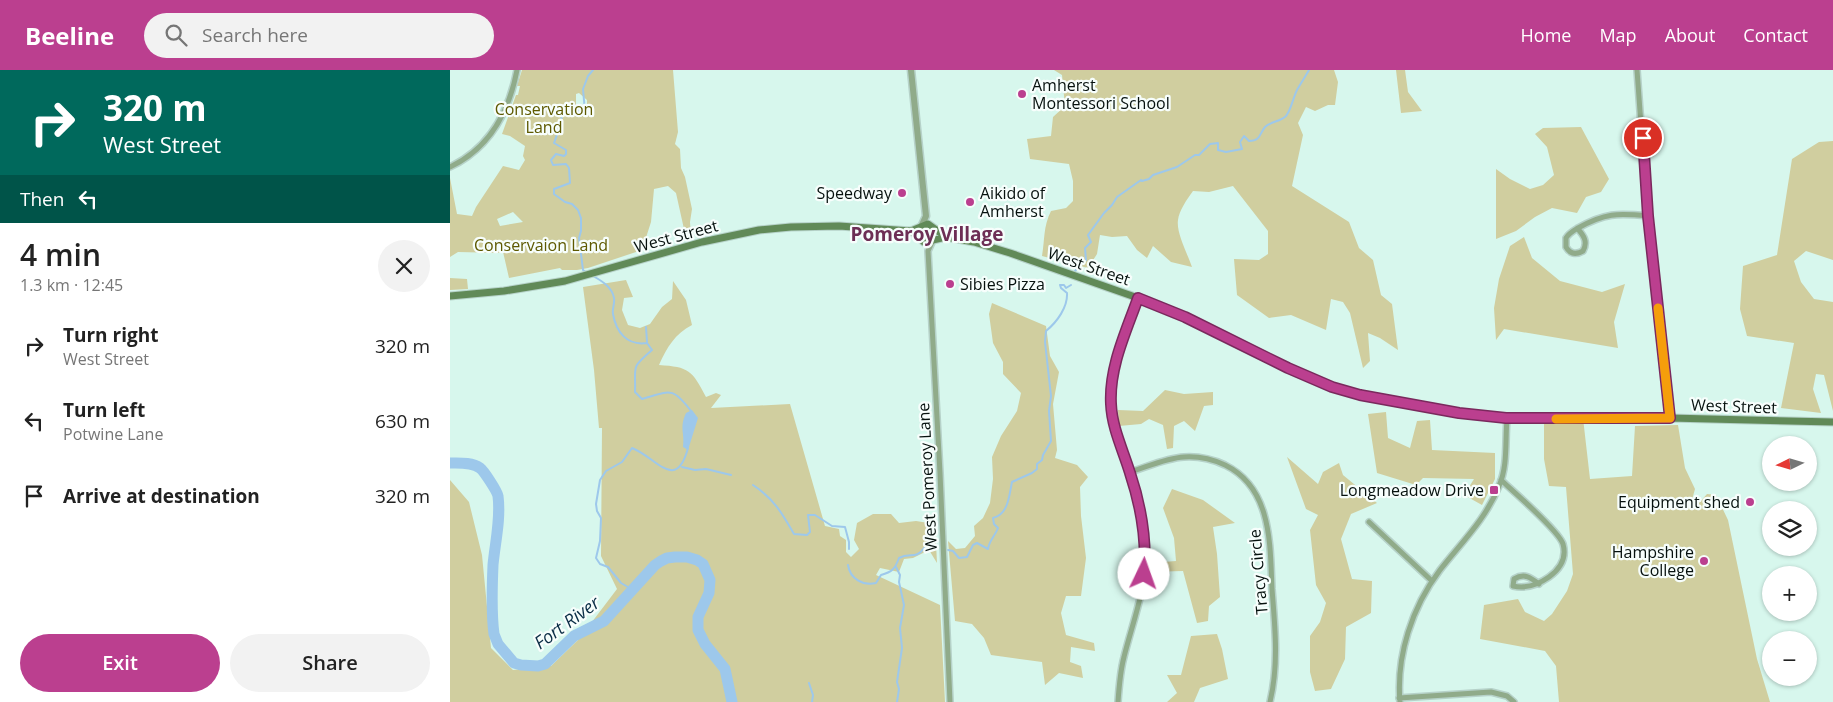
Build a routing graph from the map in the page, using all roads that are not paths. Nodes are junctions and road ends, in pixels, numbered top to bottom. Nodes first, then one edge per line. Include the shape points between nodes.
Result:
1 (517, 70) edge
2 (911, 70) edge
3 (1637, 70) edge
4 (450, 166) edge
5 (926, 216) junction
6 (1648, 216) junction
7 (921, 226) junction
8 (934, 227) junction
9 (1578, 229) junction
10 (911, 231) junction
11 (946, 237) junction
12 (920, 239) junction
13 (933, 240) junction
14 (928, 251) junction
15 (450, 296) edge
16 (1138, 298) junction
17 (1506, 418) junction
18 (1670, 418) junction
19 (1833, 422) edge
20 (1130, 472) junction
21 (1501, 480) junction
22 (1369, 522) dead end
23 (1432, 582) junction
24 (1539, 584) dead end
25 (1399, 700) edge
26 (950, 702) edge
27 (1118, 702) edge
28 (1270, 702) edge
29 (1514, 702) edge

1 - 4 street via 510,99 495,130 473,153
2 - 5 street
3 - 6 street
5 - 7 street
5 - 8 street
6 - 9 street via 1606,215
6 - 18 street
7 - 8 main road via 928,224
7 - 10 main road
7 - 12 main road
8 - 11 main road, West Street
8 - 13 main road via 936,235
9 - 9 street via 1565,240 1567,249 1574,254 1583,251 1586,245
10 - 12 main road
10 - 15 main road, West Street via 839,226 759,230 702,242 585,276 525,288
11 - 13 main road, West Street
11 - 16 main road, West Street via 1010,253
12 - 13 main road, West Street
12 - 14 street, West Pomeroy Lane
13 - 14 street, West Pomeroy Lane
14 - 26 street, West Pomeroy Lane
16 - 17 main road, West Street via 1332,387 1388,401
16 - 20 street via 1116,361 1110,391 1114,428
17 - 18 main road, West Street
17 - 21 street
18 - 19 main road, West Street
20 - 27 street via 1143,521 1145,558 1142,590 1123,659
20 - 28 street, Tracy Circle via 1175,458 1200,457 1215,461 1252,486 1264,509 1269,534 1276,653 1275,682
21 - 23 street via 1486,512
21 - 24 street via 1553,530 1563,544 1564,558 1560,567
22 - 23 street
23 - 25 street via 1416,610 1406,638
25 - 29 street via 1492,692 1507,696

